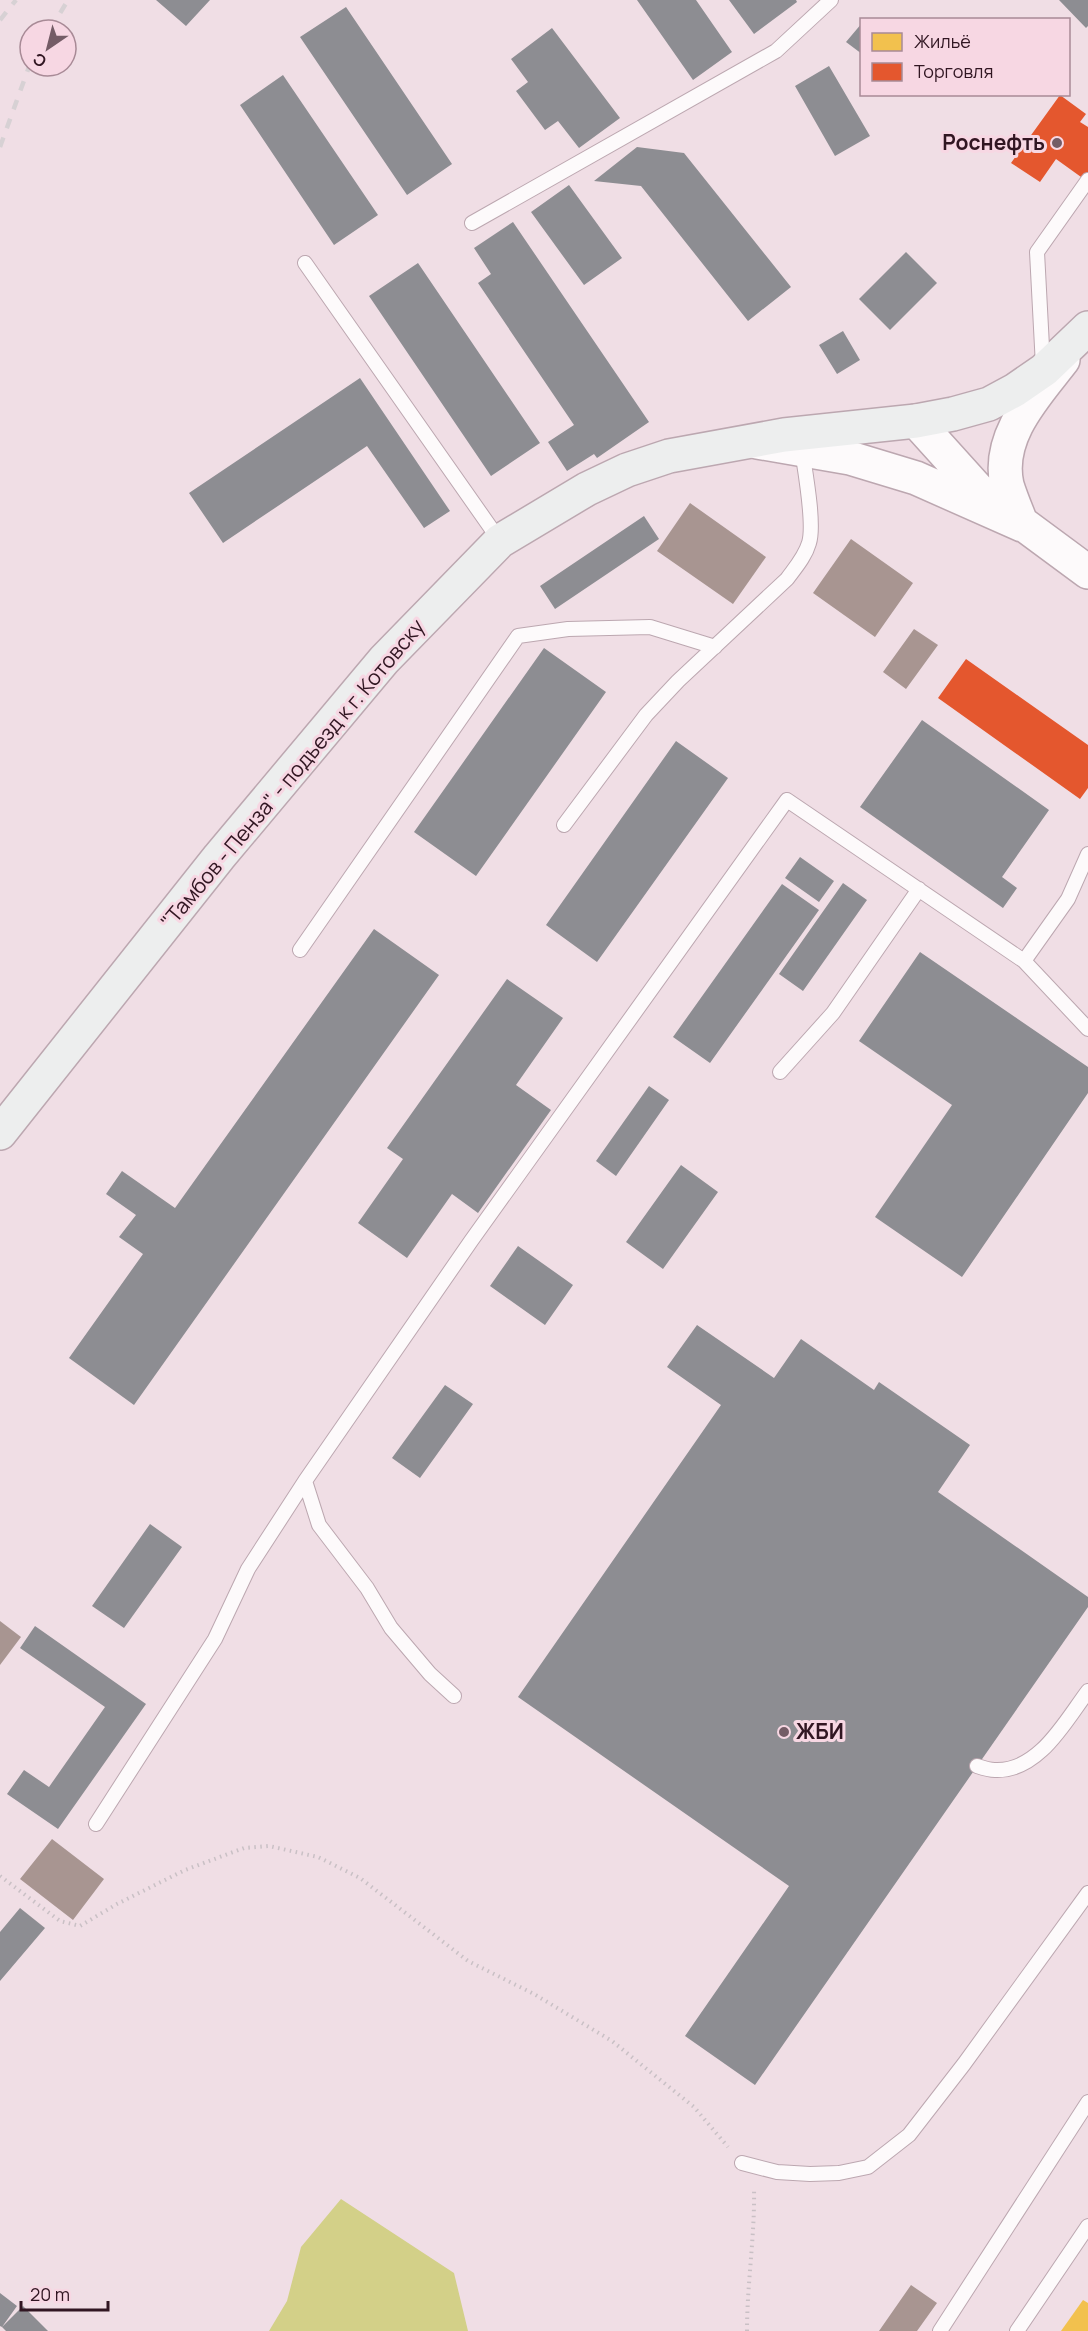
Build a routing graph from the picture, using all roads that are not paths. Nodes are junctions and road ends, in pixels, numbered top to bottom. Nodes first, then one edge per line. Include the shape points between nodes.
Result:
1 (831, 0) edge
2 (1088, 180) edge
3 (472, 223) dead end
4 (305, 263) dead end
5 (1087, 330) edge
6 (1044, 370) junction
7 (916, 421) junction
8 (749, 441) junction
9 (802, 450) junction
10 (1022, 525) junction
11 (500, 541) junction
12 (1088, 572) edge
13 (715, 647) junction
14 (564, 825) dead end
15 (1088, 854) edge
16 (919, 889) junction
17 (300, 950) dead end
18 (1024, 961) junction
19 (1088, 1029) edge
20 (780, 1072) dead end
21 (0, 1133) edge
22 (305, 1481) junction
23 (1088, 1691) edge
24 (454, 1696) dead end
25 (977, 1766) dead end
26 (96, 1824) dead end
27 (1088, 1893) edge
28 (1088, 2102) edge
29 (742, 2163) road end
30 (1088, 2226) edge
31 (940, 2331) edge
32 (1017, 2331) edge

1 - 3 lane via 776,51
2 - 6 lane via 1037,252
4 - 11 lane
5 - 6 main road, "Тамбов - Пенза" - подъезд к г. Котовску
5 - 10 street via 1021,416 1007,453 1007,483
6 - 7 main road, "Тамбов - Пенза" - подъезд к г. Котовску via 989,404
7 - 8 main road, "Тамбов - Пенза" - подъезд к г. Котовску
7 - 10 street via 981,493
8 - 9 street
8 - 11 main road, "Тамбов - Пенза" - подъезд к г. Котовску via 669,456 627,470
9 - 10 street via 850,458 916,478
9 - 13 lane via 810,542 787,579
10 - 12 street
11 - 21 main road, "Тамбов - Пенза" - подъезд к г. Котовску via 384,660 219,857
13 - 14 lane via 645,715
13 - 17 lane via 650,627 568,629 518,636
15 - 18 lane via 1068,899
16 - 18 lane
16 - 20 lane via 833,1013
16 - 22 lane via 787,800
18 - 19 lane
22 - 24 lane via 319,1525 367,1588 391,1628
22 - 26 lane via 248,1569 215,1639
23 - 25 lane via 1040,1754 1015,1767 996,1771
27 - 29 lane via 909,2135 868,2167 810,2174 777,2172
28 - 31 lane
30 - 32 lane

